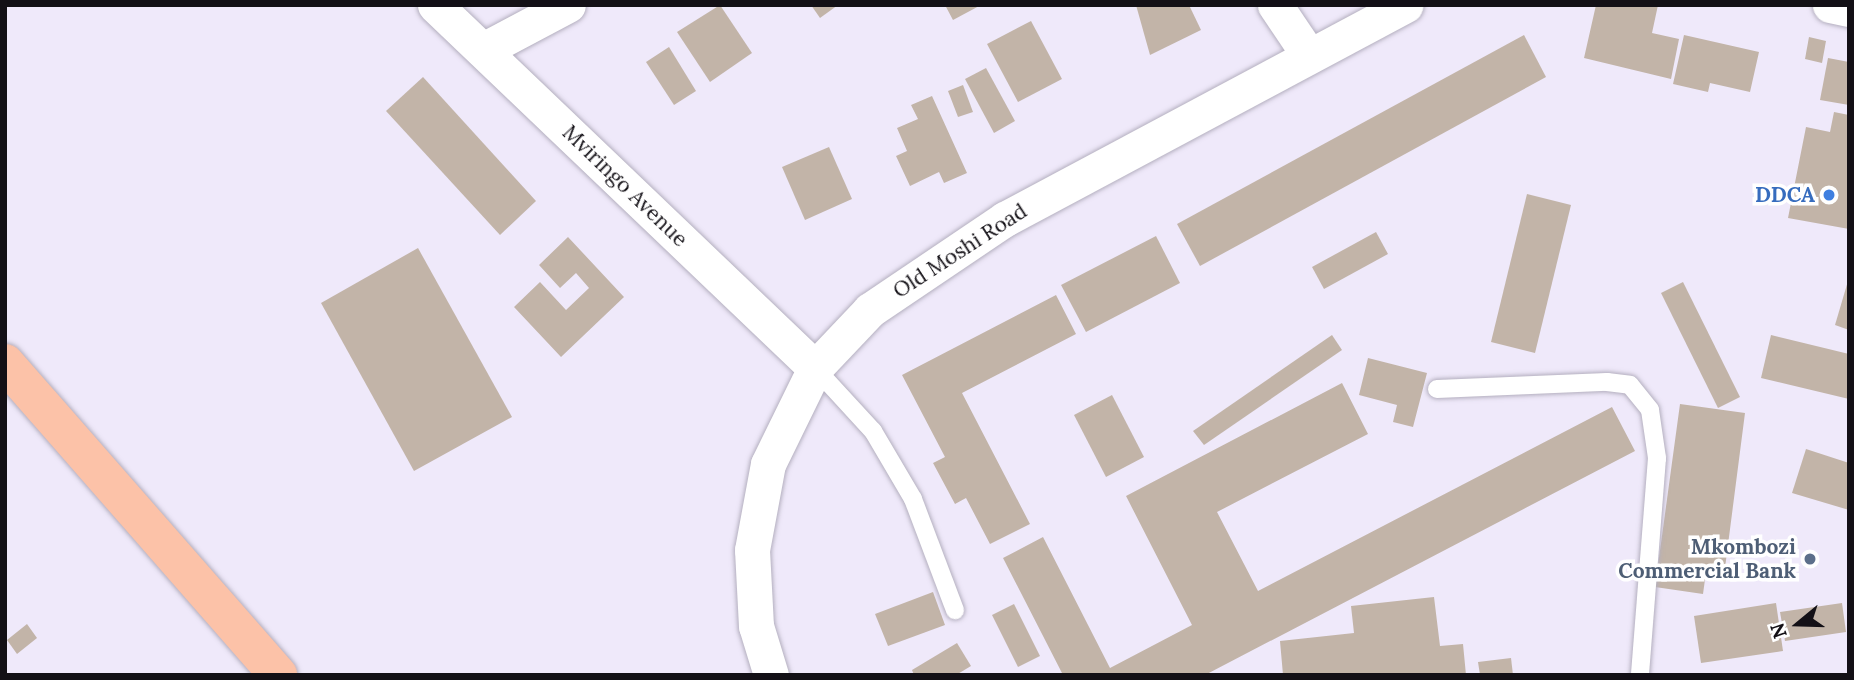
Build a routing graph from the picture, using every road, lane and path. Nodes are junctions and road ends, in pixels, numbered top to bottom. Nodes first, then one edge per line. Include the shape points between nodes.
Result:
1 (435, 5) edge
2 (568, 5) edge
3 (1275, 5) edge
4 (1405, 5) edge
5 (1830, 5) edge
6 (1849, 9) edge
7 (483, 50) junction
8 (1308, 54) junction
9 (5, 363) edge
10 (815, 368) junction
11 (1437, 389) dead end
12 (955, 610) dead end
13 (769, 674) edge
14 (278, 675) edge
15 (1640, 675) edge

1 - 7 street, Mviringo Avenue
2 - 7 street
3 - 8 street
4 - 8 street, Old Moshi Road
5 - 6 street
7 - 10 street, Mviringo Avenue
8 - 10 street, Old Moshi Road via 1005,219 870,310
9 - 14 highway
10 - 12 lane via 873,431 893,465
10 - 13 street, Old Moshi Road via 768,464 752,550 756,626
11 - 15 lane via 1607,382 1630,385 1650,410 1657,458

